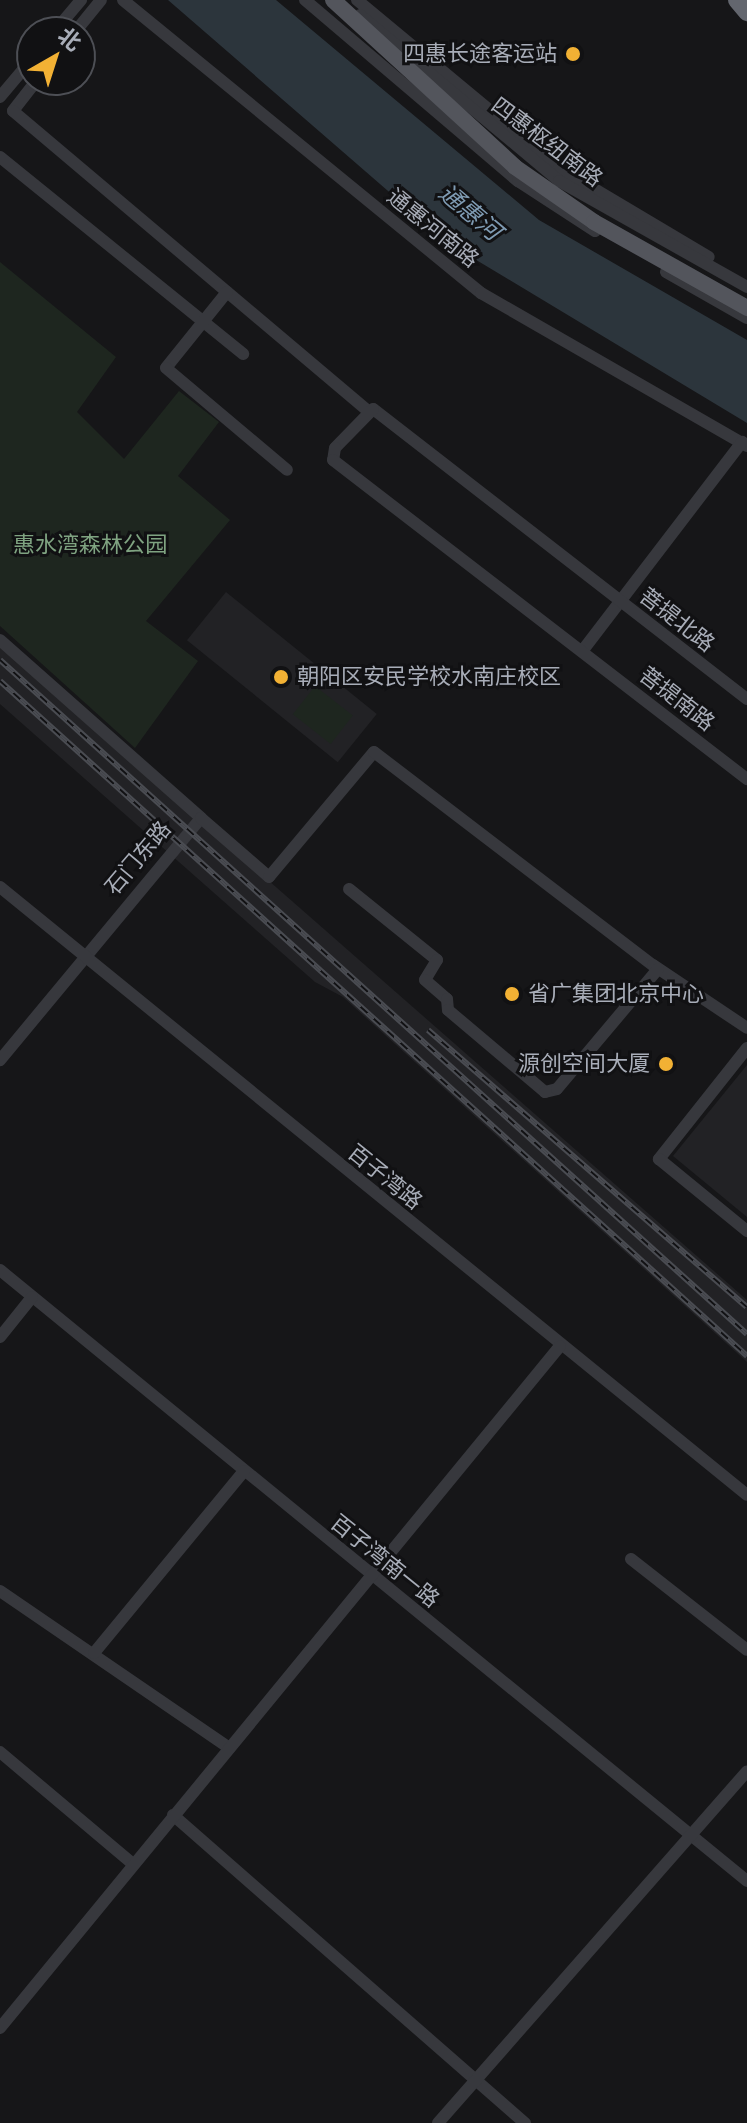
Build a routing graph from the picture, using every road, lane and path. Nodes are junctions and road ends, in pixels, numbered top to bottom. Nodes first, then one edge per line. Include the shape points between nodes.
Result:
1 (81, 0) edge
2 (101, 0) edge
3 (123, 0) edge
4 (305, 0) edge
5 (333, 0) edge
6 (342, 0) edge
7 (357, 0) edge
8 (729, 0) edge
9 (737, 0) edge
10 (747, 13) edge
11 (68, 16) edge
12 (88, 16) edge
13 (16, 78) edge
14 (25, 96) edge
15 (0, 97) edge
16 (0, 157) edge
17 (747, 278) edge
18 (747, 287) edge
19 (227, 292) junction
20 (747, 308) edge
21 (747, 318) edge
22 (203, 322) junction
23 (243, 354) dead end
24 (366, 409) junction
25 (744, 444) edge
26 (287, 470) dead end
27 (621, 601) junction
28 (0, 640) edge
29 (583, 650) junction
30 (747, 699) edge
31 (747, 779) edge
32 (201, 818) junction
33 (0, 887) edge
34 (349, 889) dead end
35 (86, 956) junction
36 (658, 969) junction
37 (747, 1028) edge
38 (747, 1048) edge
39 (0, 1060) edge
40 (747, 1231) edge
41 (0, 1270) edge
42 (32, 1297) junction
43 (0, 1337) edge
44 (560, 1346) junction
45 (244, 1471) junction
46 (747, 1495) edge
47 (631, 1559) dead end
48 (371, 1577) junction
49 (0, 1591) edge
50 (747, 1650) edge
51 (94, 1653) junction
52 (229, 1748) junction
53 (0, 1753) edge
54 (747, 1771) edge
55 (173, 1815) junction
56 (692, 1837) junction
57 (133, 1864) junction
58 (747, 1881) edge
59 (0, 2028) edge
60 (479, 2084) junction
61 (438, 2123) edge
62 (525, 2123) edge

1 - 11 street
2 - 12 street
3 - 25 street, 通惠河南路 via 481,293
4 - 21 street via 518,181
5 - 20 main road via 515,167 594,222
6 - 18 street, 四惠枢纽南路 via 559,181
7 - 17 street, 四惠枢纽南路 via 559,168
8 - 10 main road
9 - 10 highway
13 - 15 street
14 - 19 street, 菩提北路 via 13,111
16 - 22 street
19 - 22 street
19 - 24 street, 菩提北路
22 - 23 street
22 - 26 street via 166,368
24 - 27 street, 菩提北路
24 - 29 street, 菩提南路 via 333,460
25 - 27 street
27 - 29 street
27 - 30 street, 菩提北路
28 - 32 street, 石门东路
29 - 31 street, 菩提南路
32 - 35 street, 石门东路
32 - 36 street via 269,877 374,752
33 - 35 street, 百子湾路
34 - 36 street via 437,960 425,980 447,999 448,1010 545,1092 557,1089
35 - 39 street, 石门东路
35 - 44 street, 百子湾路
36 - 37 street
38 - 40 street via 659,1159
41 - 42 street, 百子湾南一路
42 - 43 street
42 - 45 street, 百子湾南一路
44 - 46 street, 百子湾路
44 - 48 street
45 - 48 street, 百子湾南一路
45 - 51 street
47 - 50 street
48 - 52 street
48 - 56 street, 百子湾南一路
49 - 51 street
51 - 52 street
52 - 55 street
53 - 57 street
54 - 56 street
55 - 57 street
55 - 60 street
56 - 58 street, 百子湾南一路
56 - 60 street
57 - 59 street
60 - 61 street
60 - 62 street

